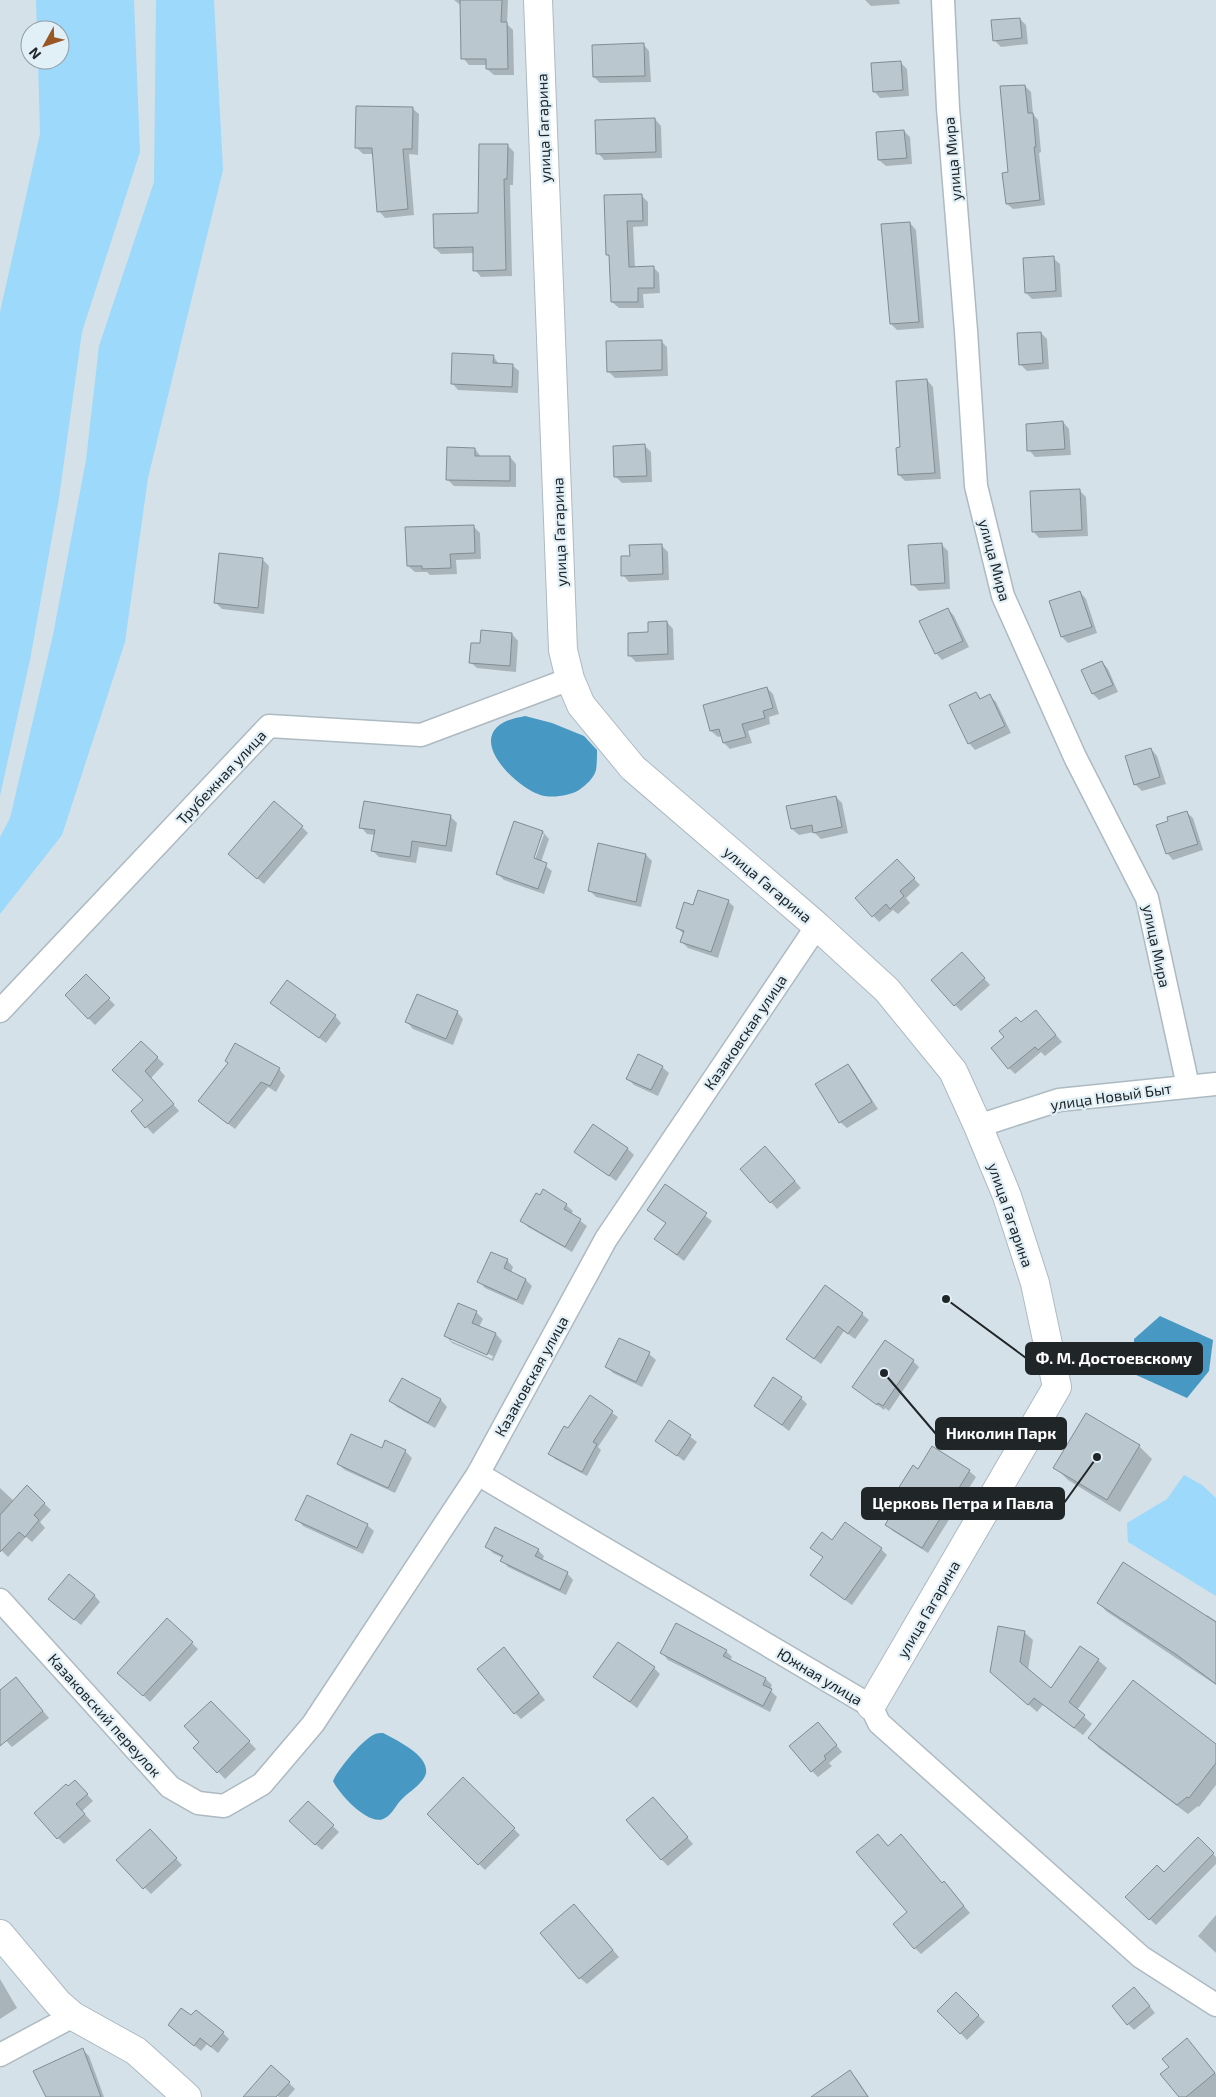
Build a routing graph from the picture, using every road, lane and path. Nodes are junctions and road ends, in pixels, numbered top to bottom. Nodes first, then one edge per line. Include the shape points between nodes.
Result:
1 (538, 0) edge
2 (943, 0) edge
3 (570, 679) junction
4 (817, 926) junction
5 (0, 1011) edge
6 (1216, 1084) edge
7 (1188, 1086) junction
8 (978, 1126) junction
9 (478, 1474) junction
10 (0, 1600) edge
11 (870, 1706) junction
12 (224, 1806) joint
13 (0, 1934) edge
14 (1216, 2004) edge
15 (73, 2016) junction
16 (0, 2055) edge
17 (187, 2097) edge

1 - 3 street, улица Гагарина via 564,650
2 - 7 street, улица Мира via 976,486 1002,596 1075,757 1146,898
3 - 4 street, улица Гагарина via 581,705 634,768
3 - 5 street, Трубежная улица via 421,735 269,726
4 - 8 street, улица Гагарина via 887,990 953,1071
4 - 9 street, Казаковская улица via 606,1239
6 - 7 street, улица Новый Быт
7 - 8 street, улица Новый Быт via 1059,1100
8 - 11 street, улица Гагарина via 1007,1196 1035,1283 1058,1387
9 - 11 street, Южная улица
9 - 12 street, Казаковская улица via 313,1724 262,1784
10 - 12 street, Казаковский переулок via 170,1787 198,1803
11 - 14 street, Южная улица via 879,1723 1135,1952
13 - 15 street via 58,2003
15 - 16 street
15 - 17 street via 136,2051

